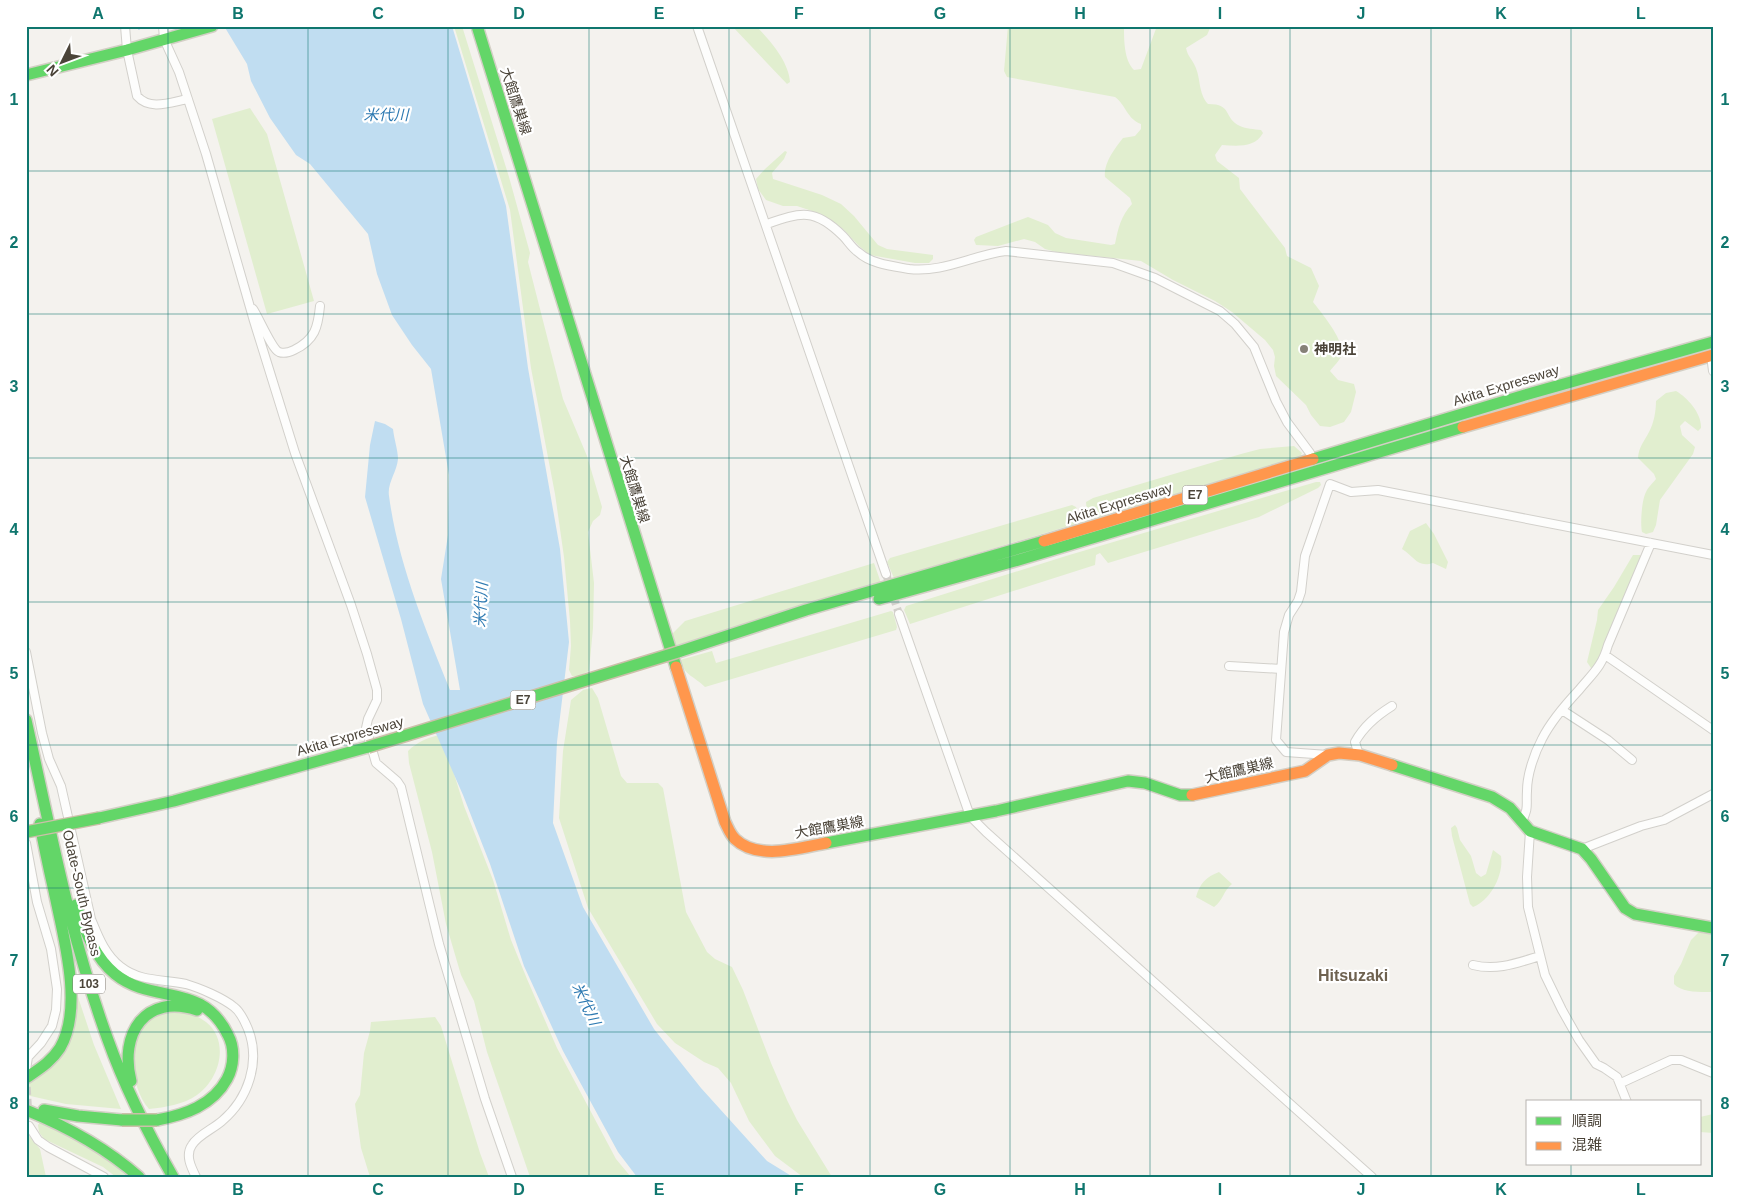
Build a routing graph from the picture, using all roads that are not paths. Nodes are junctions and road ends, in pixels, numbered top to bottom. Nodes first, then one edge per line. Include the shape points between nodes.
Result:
1 (124, 26) edge
2 (163, 26) edge
3 (212, 26) edge
4 (476, 26) edge
5 (697, 26) edge
6 (164, 39) junction
7 (127, 50) junction
8 (26, 75) edge
9 (188, 99) junction
10 (767, 224) junction
11 (249, 303) junction
12 (320, 306) dead end
13 (1713, 342) edge
14 (1713, 355) edge
15 (1712, 363) edge
16 (1713, 371) edge
17 (1310, 453) dead end
18 (1651, 543) junction
19 (1713, 556) edge
20 (886, 574) tunnel mouth
21 (899, 614) tunnel mouth
22 (26, 652) edge
23 (678, 652) junction
24 (1605, 655) junction
25 (1229, 666) dead end
26 (1281, 669) junction
27 (1392, 706) dead end
28 (1562, 710) junction
29 (26, 720) edge
30 (1713, 730) edge
31 (1328, 755) junction
32 (1359, 755) junction
33 (1632, 760) dead end
34 (26, 762) edge
35 (40, 779) junction
36 (1713, 794) edge
37 (970, 816) junction
38 (39, 818) junction
39 (99, 818) junction
40 (1522, 821) junction
41 (26, 828) edge
42 (1530, 831) junction
43 (26, 832) edge
44 (26, 843) edge
45 (1582, 849) junction
46 (1713, 928) edge
47 (1540, 956) junction
48 (1474, 965) dead end
49 (26, 1070) edge
50 (1713, 1073) edge
51 (26, 1078) edge
52 (1621, 1084) junction
53 (26, 1100) edge
54 (1626, 1100) edge
55 (26, 1105) edge
56 (26, 1110) edge
57 (121, 1117) junction
58 (155, 1117) junction
59 (29, 1126) dead end
60 (104, 1177) edge
61 (139, 1177) edge
62 (163, 1177) edge
63 (174, 1177) edge
64 (196, 1177) edge
65 (512, 1177) edge
66 (1372, 1177) edge

1 - 7 street
2 - 6 street
3 - 6 main road
4 - 37 main road, 大館鷹巣線 via 665,634 725,822 734,839 758,851 774,851
5 - 10 street
6 - 7 main road
6 - 9 street
7 - 8 main road
7 - 9 street via 134,88 142,101 158,105
9 - 11 street
10 - 17 street via 801,214 818,216 859,254 879,263 910,269 932,269 990,253 1006,252 1113,263 1155,278 1201,300 1235,324 1254,347 1287,422
10 - 20 street
11 - 12 street via 272,344 283,353 302,346 313,336
11 - 65 street via 295,453 367,654 377,690 377,700 366,728 368,737 376,763 401,787 439,944 484,1099
13 - 23 main road, Akita Expressway / E7 via 1525,394 806,610
14 - 23 main road, Akita Expressway / E7 via 1022,559
15 - 16 street
18 - 19 street
18 - 24 street
18 - 26 street via 1378,490 1351,492 1330,484 1305,556 1301,592 1284,632
21 - 37 street
22 - 64 street via 42,733 61,786 92,919 106,950 120,967 135,975 186,984 235,1007 248,1030 253,1047 252,1077 236,1107 192,1145 188,1155
23 - 39 main road, Akita Expressway / E7, bridge via 368,747 174,801
24 - 28 street via 1595,673
24 - 30 street
25 - 26 street
26 - 31 street via 1276,740 1286,752
27 - 32 street via 1378,714 1359,735 1355,742
28 - 33 street
28 - 40 street via 1541,740 1527,790 1528,809
29 - 35 main road, Odate-South Bypass / 103
31 - 32 main road
31 - 37 main road, 大館鷹巣線 via 1305,771 1196,795 1180,795 1146,783 1128,781
32 - 40 main road via 1492,798 1510,808
34 - 38 main road, Odate-South Bypass / 103
35 - 58 main road via 82,924 100,960 116,976 134,986 182,996 204,1005 220,1018 230,1038 231,1067 218,1092 195,1110 176,1117
35 - 63 main road, Odate-South Bypass / 103 via 92,995 124,1080
36 - 45 street via 1664,820
37 - 66 street
38 - 51 main road via 66,953 71,1011 67,1032 59,1049 40,1070
38 - 62 main road, Odate-South Bypass / 103 via 85,1001 114,1079
39 - 41 main road, bridge
39 - 43 main road, Akita Expressway / E7, bridge
40 - 42 main road
42 - 45 main road
42 - 47 street via 1528,907
44 - 49 street via 37,902 52,949 57,989 52,1026 28,1058
45 - 46 main road via 1624,908 1636,914
47 - 48 street via 1508,966 1485,968
47 - 52 street via 1549,984 1579,1040 1596,1064 1617,1076
50 - 52 street via 1681,1060 1671,1060
52 - 54 street
53 - 57 main road
55 - 57 main road via 78,1116
56 - 61 main road via 94,1142
57 - 58 main road, bridge
58 - 63 main road via 198,1100 213,1087 223,1068 225,1050 220,1032 208,1016 192,1008 166,1006 150,1012 137,1024 127,1048 130,1078 141,1109
59 - 60 street via 38,1140 48,1147

